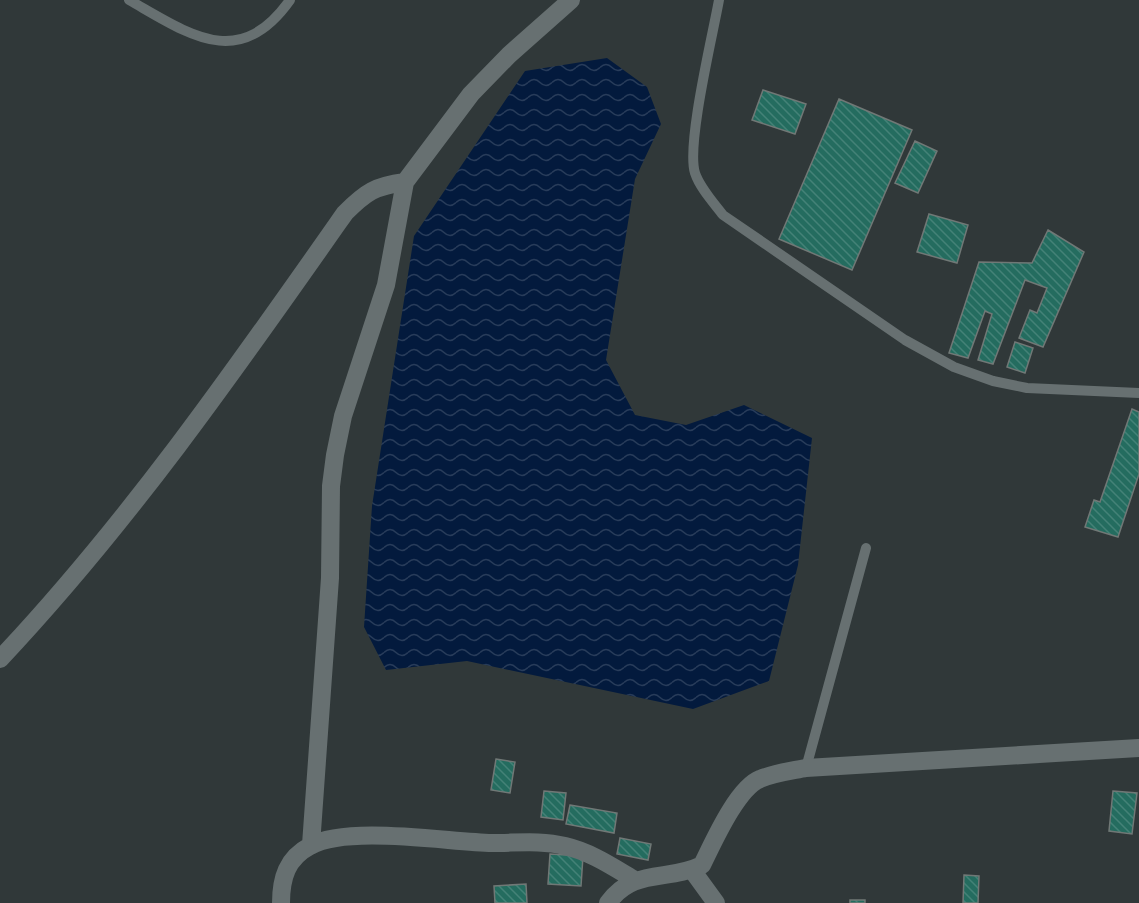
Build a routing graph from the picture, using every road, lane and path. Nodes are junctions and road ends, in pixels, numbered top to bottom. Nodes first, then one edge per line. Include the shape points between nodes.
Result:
1 (129, 0) edge
2 (290, 0) edge
3 (570, 0) edge
4 (719, 0) edge
5 (405, 182) junction
6 (1139, 393) edge
7 (866, 548) dead end
8 (0, 659) edge
9 (1139, 748) edge
10 (806, 768) junction
11 (311, 845) junction
12 (692, 870) junction
13 (635, 880) junction
14 (281, 903) edge
15 (608, 903) edge
16 (716, 903) edge

1 - 2 lane via 196,37 230,42 262,30
3 - 5 street via 471,94
4 - 6 lane via 693,143 695,172 723,214 905,339 954,367 1027,388
5 - 8 street via 378,186 345,213 237,366 139,495 57,597
5 - 11 street via 386,285 343,416 335,455
7 - 10 lane
9 - 10 street
10 - 12 street via 752,783 723,823 702,865
11 - 13 street via 355,836 493,843 542,841 597,858
11 - 14 street via 293,857 284,873
12 - 13 street
12 - 16 street
13 - 15 street via 615,893

